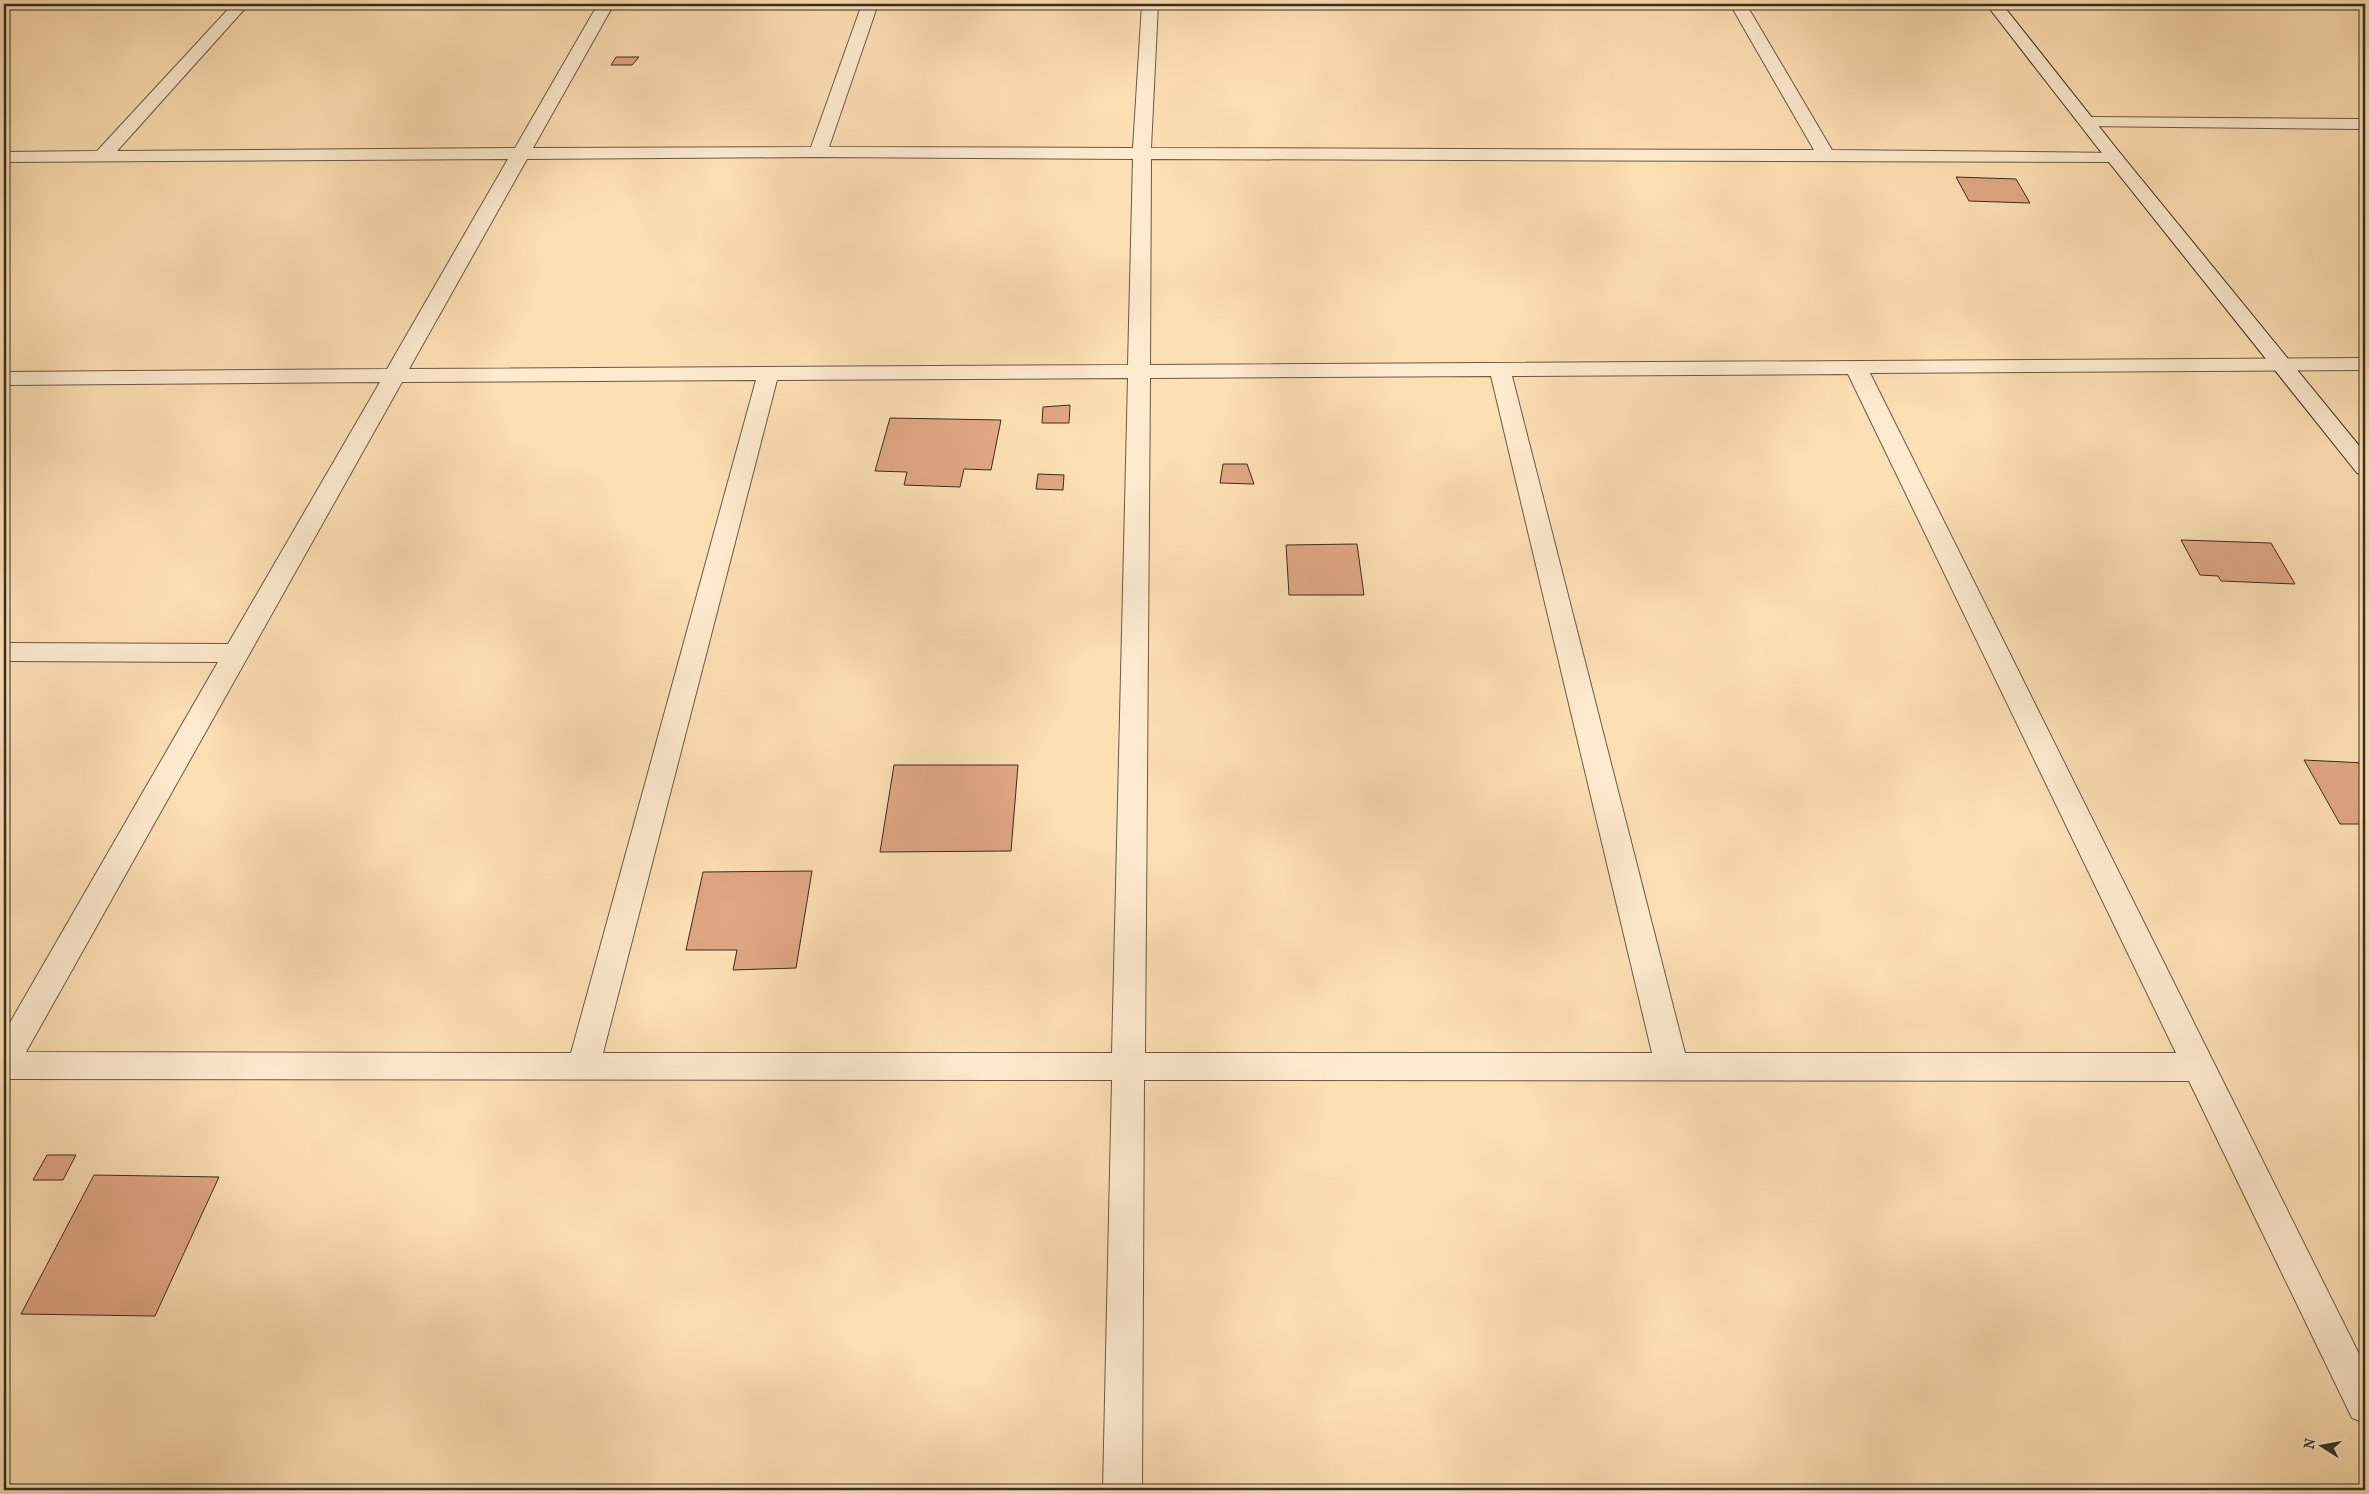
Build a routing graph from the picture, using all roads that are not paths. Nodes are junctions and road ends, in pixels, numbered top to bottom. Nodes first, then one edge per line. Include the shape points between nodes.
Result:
1 (241, 4) edge
2 (606, 4) edge
3 (870, 4) edge
4 (1150, 4) edge
5 (1738, 4) edge
6 (1994, 4) edge
7 (2089, 122) junction
8 (2365, 124) edge
9 (818, 152) junction
10 (1142, 153) junction
11 (520, 155) junction
12 (102, 156) junction
13 (1826, 156) junction
14 (4, 157) edge
15 (2114, 157) junction
16 (2282, 364) junction
17 (2365, 364) edge
18 (1856, 367) junction
19 (1500, 369) junction
20 (1138, 371) junction
21 (768, 374) junction
22 (395, 376) junction
23 (4, 378) edge
24 (2365, 468) edge
25 (4, 652) edge
26 (237, 653) junction
27 (4, 1062) edge
28 (4, 1066) edge
29 (1128, 1066) junction
30 (583, 1067) junction
31 (1672, 1067) junction
32 (2199, 1067) junction
33 (2365, 1405) edge
34 (1122, 1490) edge

1 - 12 street
2 - 11 street
3 - 9 street
4 - 10 street
5 - 13 street
6 - 7 street
7 - 8 street
7 - 15 street
9 - 10 street
9 - 11 street
10 - 13 street
10 - 20 street
11 - 12 street
11 - 22 street
12 - 14 street
13 - 15 street
15 - 16 street
16 - 17 street
16 - 18 street
16 - 24 street
18 - 19 street
18 - 32 street
19 - 20 street
19 - 31 street
20 - 21 street
20 - 29 street
21 - 22 street
21 - 30 street
22 - 23 street
22 - 26 street
25 - 26 street
26 - 27 street
28 - 30 street
29 - 30 street
29 - 31 street
29 - 34 street
31 - 32 street
32 - 33 street

